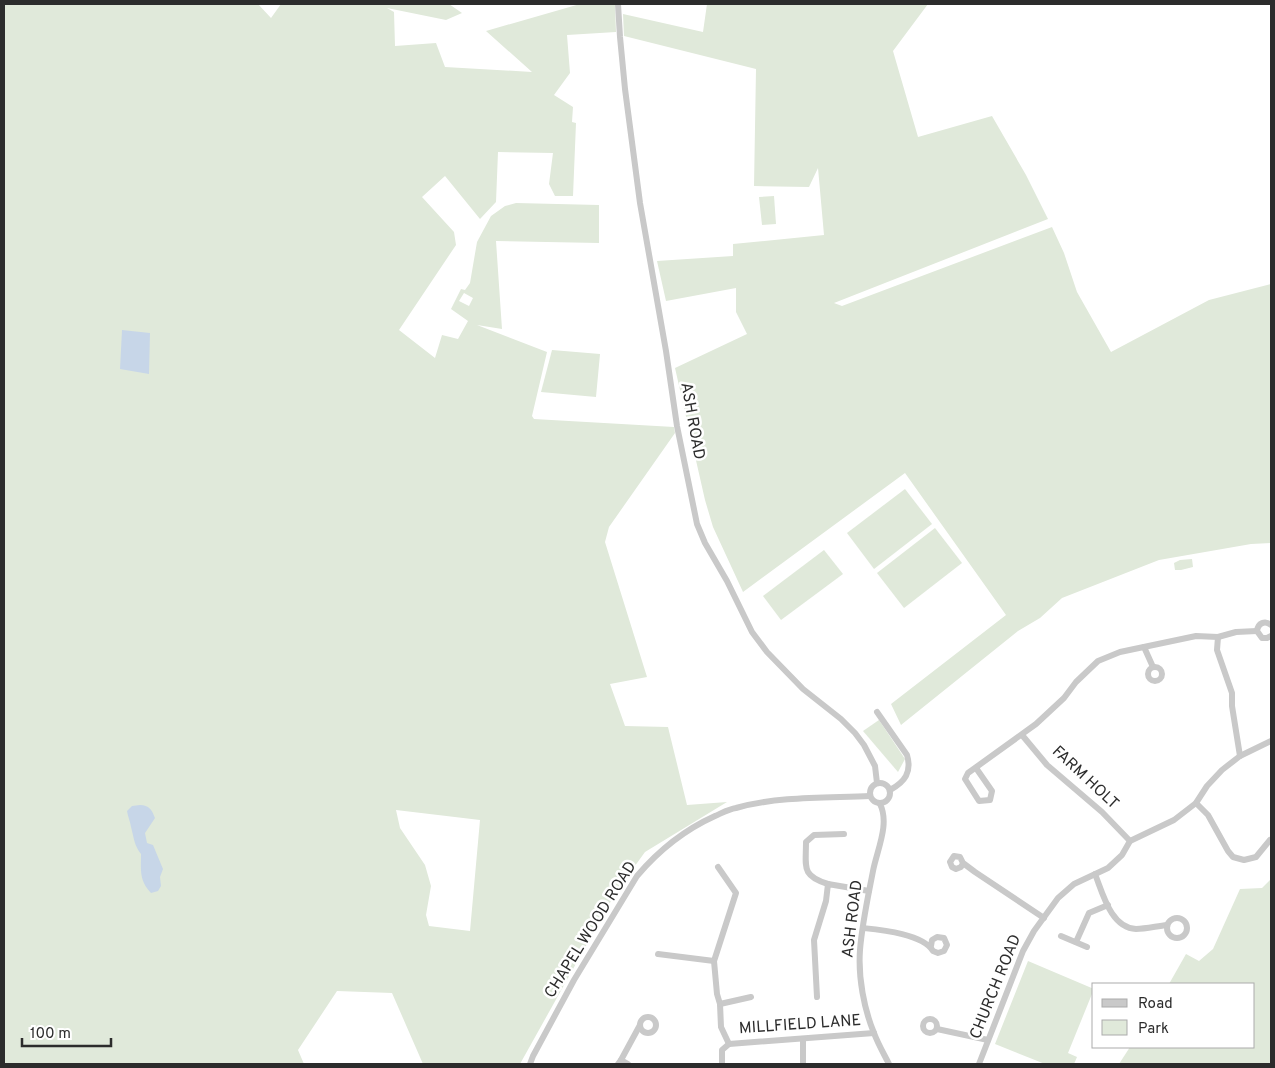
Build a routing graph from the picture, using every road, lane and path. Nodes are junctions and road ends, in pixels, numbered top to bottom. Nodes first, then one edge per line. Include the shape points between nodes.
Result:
1 (618, 4) edge
2 (1271, 625) edge
3 (1257, 631) junction
4 (1271, 636) edge
5 (1218, 637) junction
6 (1144, 648) junction
7 (1152, 667) dead end
8 (877, 712) dead end
9 (1022, 735) junction
10 (1271, 741) edge
11 (1240, 756) junction
12 (976, 768) junction
13 (877, 783) junction
14 (890, 790) junction
15 (870, 796) junction
16 (880, 804) junction
17 (1196, 804) junction
18 (844, 834) dead end
19 (1270, 840) dead end
20 (1130, 841) junction
21 (963, 863) dead end
22 (718, 867) dead end
23 (1095, 874) junction
24 (828, 884) junction
25 (869, 891) junction
26 (1108, 904) junction
27 (1044, 918) junction
28 (1168, 925) dead end
29 (863, 928) junction
30 (1061, 936) dead end
31 (1076, 942) junction
32 (931, 946) dead end
33 (1087, 946) dead end
34 (658, 954) dead end
35 (714, 961) junction
36 (751, 997) dead end
37 (817, 997) dead end
38 (720, 1004) junction
39 (640, 1025) dead end
40 (937, 1029) dead end
41 (874, 1033) junction
42 (803, 1039) junction
43 (988, 1040) junction
44 (729, 1044) junction
45 (620, 1062) edge
46 (530, 1064) edge
47 (628, 1064) edge
48 (722, 1064) edge
49 (803, 1064) edge
50 (889, 1064) edge
51 (979, 1064) edge

1 - 13 street, ASH ROAD via 640,203 677,426 697,524 752,632 803,689 855,733 875,766
2 - 3 street via 1262,623
3 - 4 street via 1262,638
3 - 5 street
5 - 6 street via 1196,636
5 - 11 street via 1218,650 1232,693
6 - 7 street
6 - 9 street via 1120,652 1098,661 1064,698
8 - 14 street via 910,763 904,782
9 - 12 street
9 - 20 street, FARM HOLT via 1047,765
10 - 11 street, CHURCH ROAD
11 - 17 street, CHURCH ROAD via 1207,786
12 - 12 street via 964,779 979,801 990,800 992,791
13 - 14 street via 885,784
13 - 15 street via 870,788
14 - 16 street via 888,800
15 - 16 street
15 - 46 street, CHAPEL WOOD ROAD via 772,802 735,808 684,832 667,845 637,876 574,980
16 - 25 street, ASH ROAD via 883,827
17 - 19 street via 1208,815 1233,857 1244,860 1256,857
17 - 20 street, CHURCH ROAD via 1174,820
18 - 24 street via 814,835 806,842 807,873 813,880
20 - 23 street, CHURCH ROAD via 1122,855 1108,868
21 - 27 street
22 - 35 street via 736,893
23 - 26 street
23 - 27 street, CHURCH ROAD via 1074,884 1058,898
24 - 25 street
24 - 37 street via 814,940
25 - 29 street, ASH ROAD
26 - 28 street via 1116,920 1128,928
26 - 31 street via 1089,913
27 - 43 street, CHURCH ROAD via 1023,951
29 - 32 street via 895,932
29 - 41 street, ASH ROAD via 861,974
30 - 31 street
31 - 33 street
34 - 35 street
35 - 38 street
36 - 38 street
38 - 44 street via 721,1027
39 - 45 street
40 - 43 street
41 - 42 street, MILLFIELD LANE
41 - 50 street, ASH ROAD
42 - 44 street, MILLFIELD LANE
42 - 49 street
43 - 51 street, CHURCH ROAD
44 - 48 street via 722,1050
45 - 47 street

